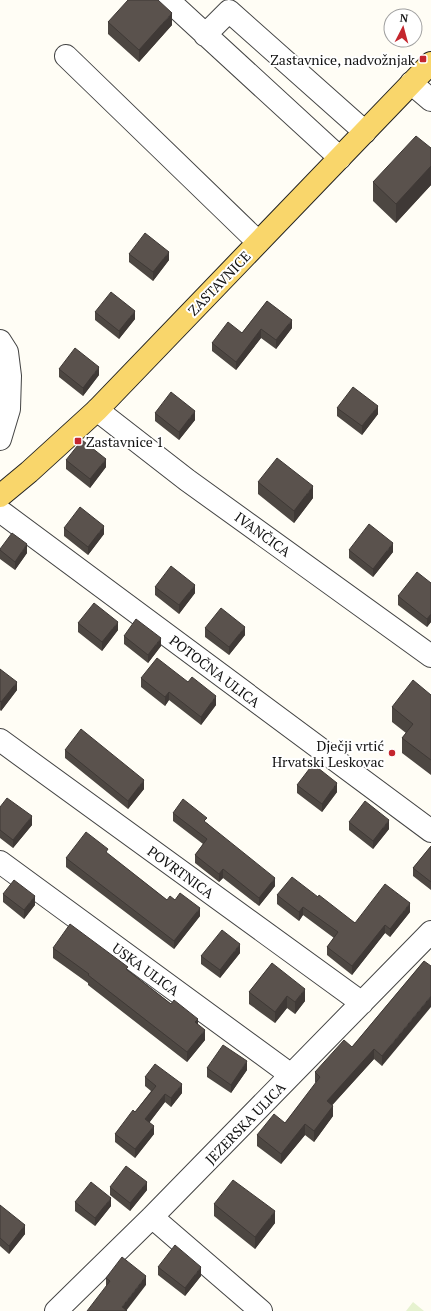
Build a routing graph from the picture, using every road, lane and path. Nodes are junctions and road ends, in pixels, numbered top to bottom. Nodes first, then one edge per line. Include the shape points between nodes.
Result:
1 (172, 1) edge
2 (206, 34) junction
3 (66, 56) dead end
4 (431, 63) edge
5 (411, 83) junction
6 (431, 100) edge
7 (364, 132) junction
8 (340, 158) junction
9 (258, 242) junction
10 (0, 341) edge
11 (97, 410) junction
12 (0, 439) edge
13 (0, 496) edge
14 (0, 511) edge
15 (431, 656) edge
16 (0, 740) edge
17 (431, 831) edge
18 (0, 862) edge
19 (431, 932) edge
20 (362, 1003) junction
21 (292, 1075) junction
22 (152, 1217) junction
23 (56, 1311) edge
24 (261, 1311) edge

1 - 2 street
2 - 7 street via 229,11
2 - 8 street
3 - 9 street
4 - 5 main road, ZASTAVNICE
5 - 6 street
5 - 7 main road, ZASTAVNICE
7 - 8 main road, ZASTAVNICE
8 - 9 main road, ZASTAVNICE
9 - 11 main road, ZASTAVNICE
10 - 12 street via 7,352 10,376 9,410
11 - 13 main road, ZASTAVNICE
11 - 15 street, IVANČICA via 187,480
14 - 17 street, POTOČNA ULICA
16 - 20 street, POVRTNICA
18 - 21 street, USKA ULICA
19 - 20 street, JEZERSKA ULICA
20 - 21 street, JEZERSKA ULICA
21 - 22 street, JEZERSKA ULICA
22 - 23 street, JEZERSKA ULICA
22 - 24 street

